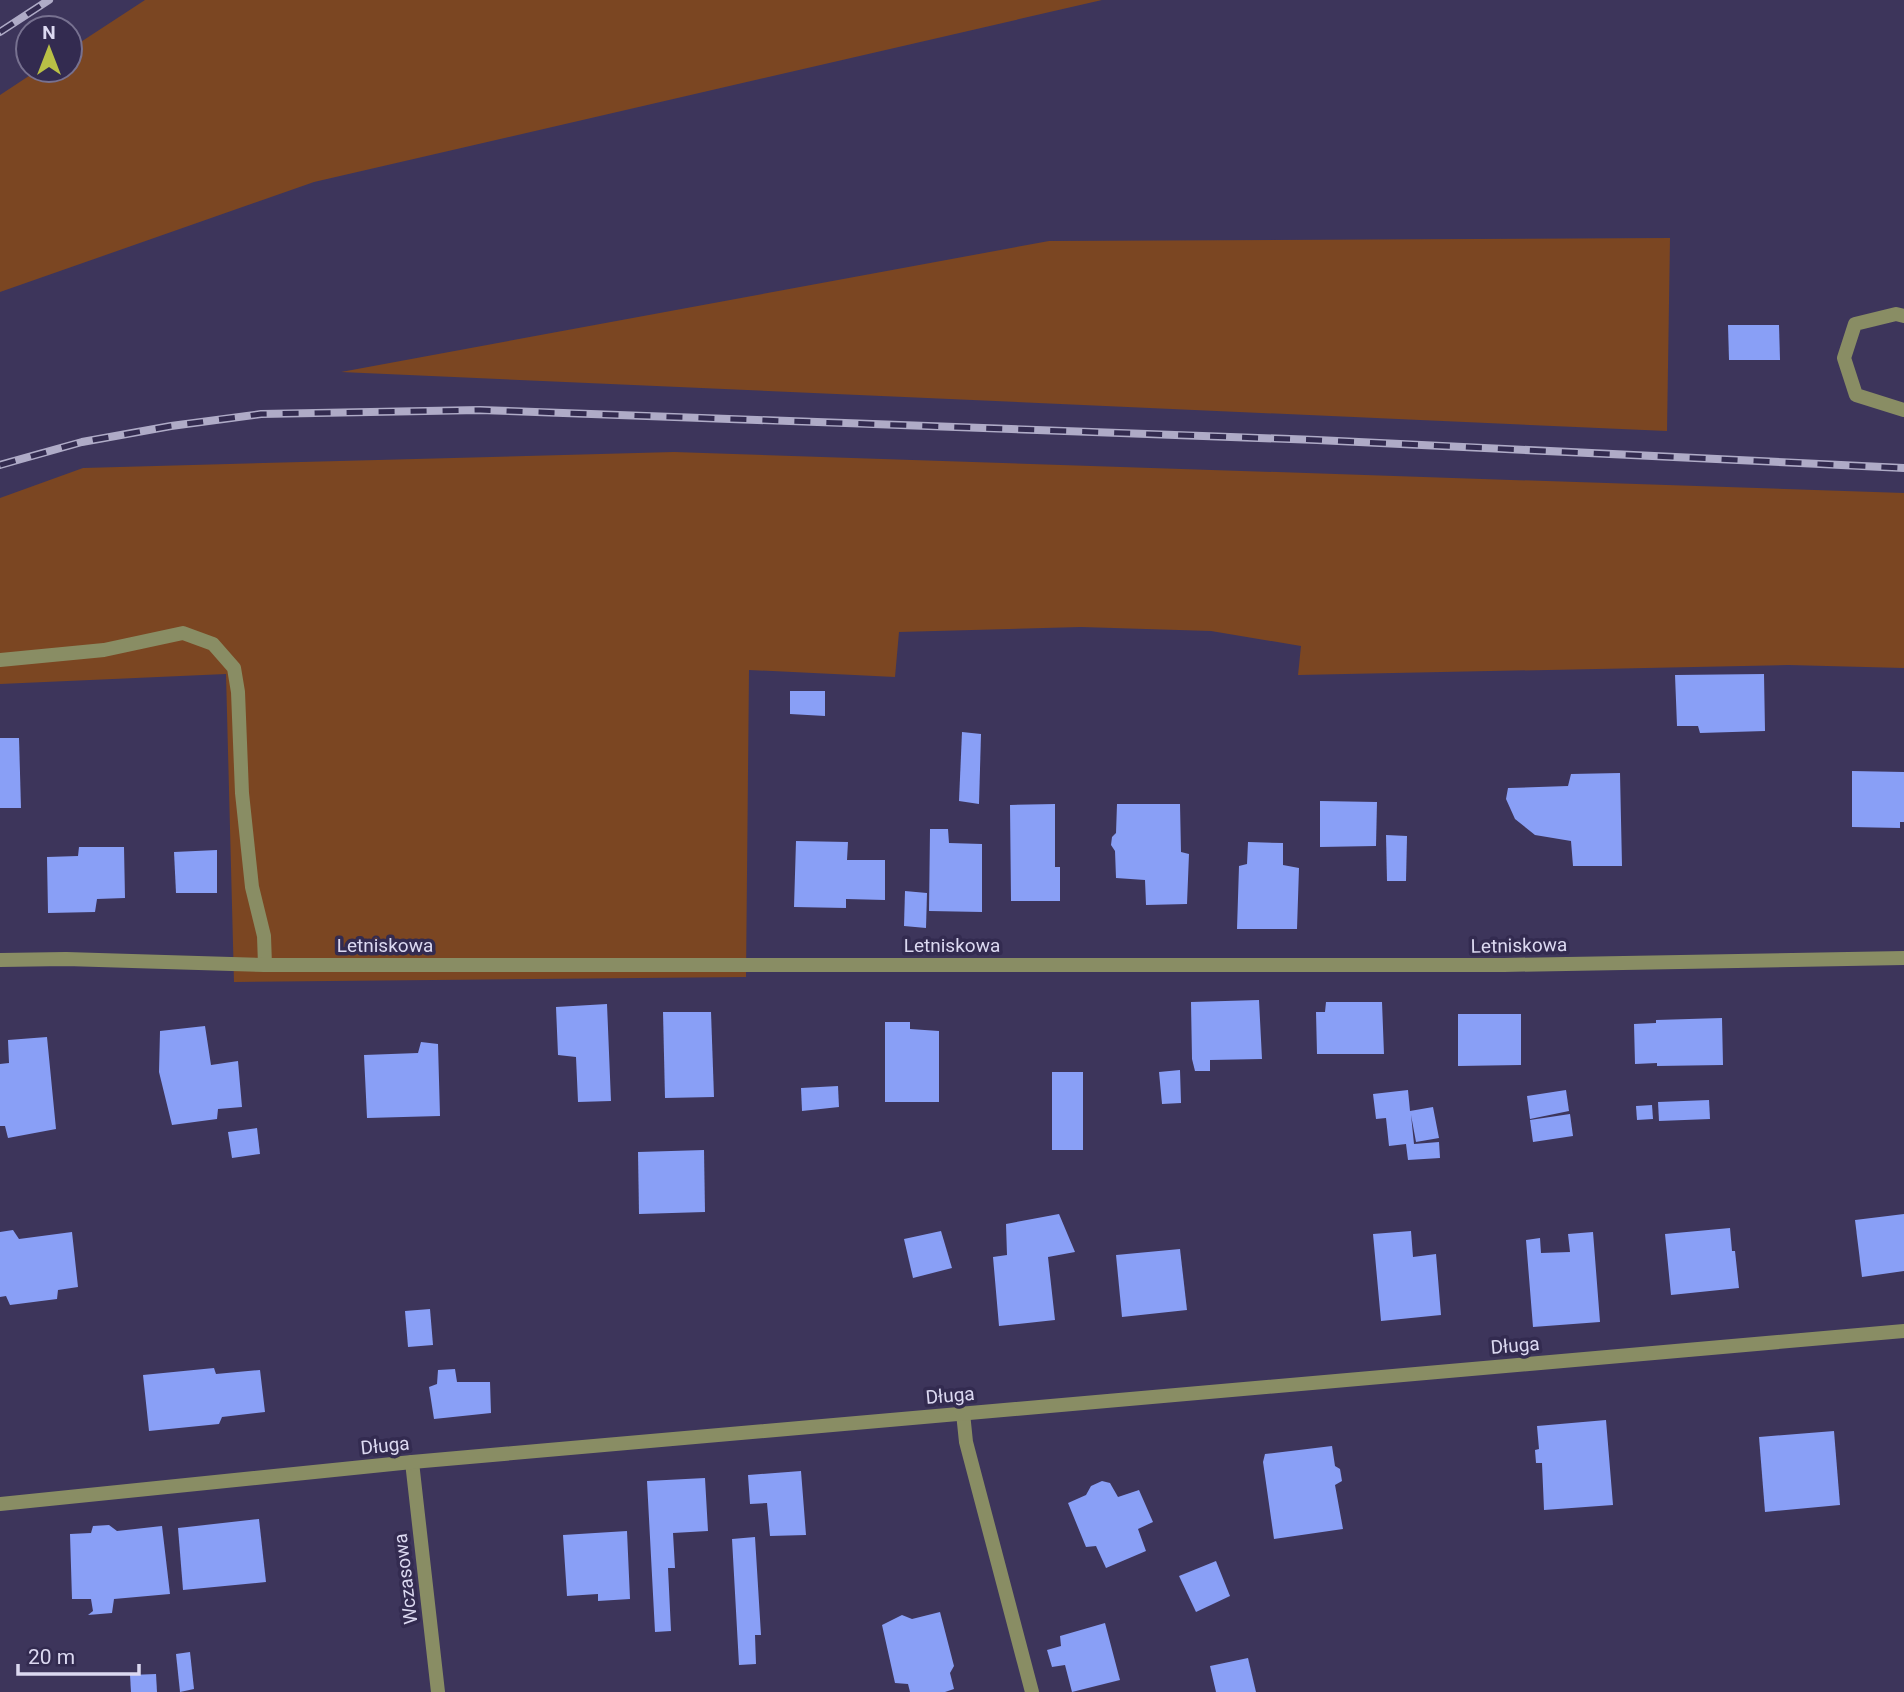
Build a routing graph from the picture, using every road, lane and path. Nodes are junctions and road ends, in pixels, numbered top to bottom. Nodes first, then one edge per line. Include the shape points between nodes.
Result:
1 (1904, 316) edge
2 (1904, 410) edge
3 (0, 660) edge
4 (1904, 958) edge
5 (0, 960) edge
6 (265, 965) junction
7 (1904, 1331) edge
8 (964, 1413) junction
9 (412, 1462) junction
10 (0, 1504) edge
11 (438, 1692) edge
12 (1032, 1692) edge

1 - 2 street via 1856,324 1844,358 1856,395
3 - 6 street via 104,650 183,634 213,644 234,668 242,793
4 - 6 street, Letniskowa via 1504,965
5 - 6 street, Letniskowa
7 - 8 street, Długa
8 - 9 street, Długa
8 - 12 street via 966,1442
9 - 10 street, Długa
9 - 11 street, Wczasowa

